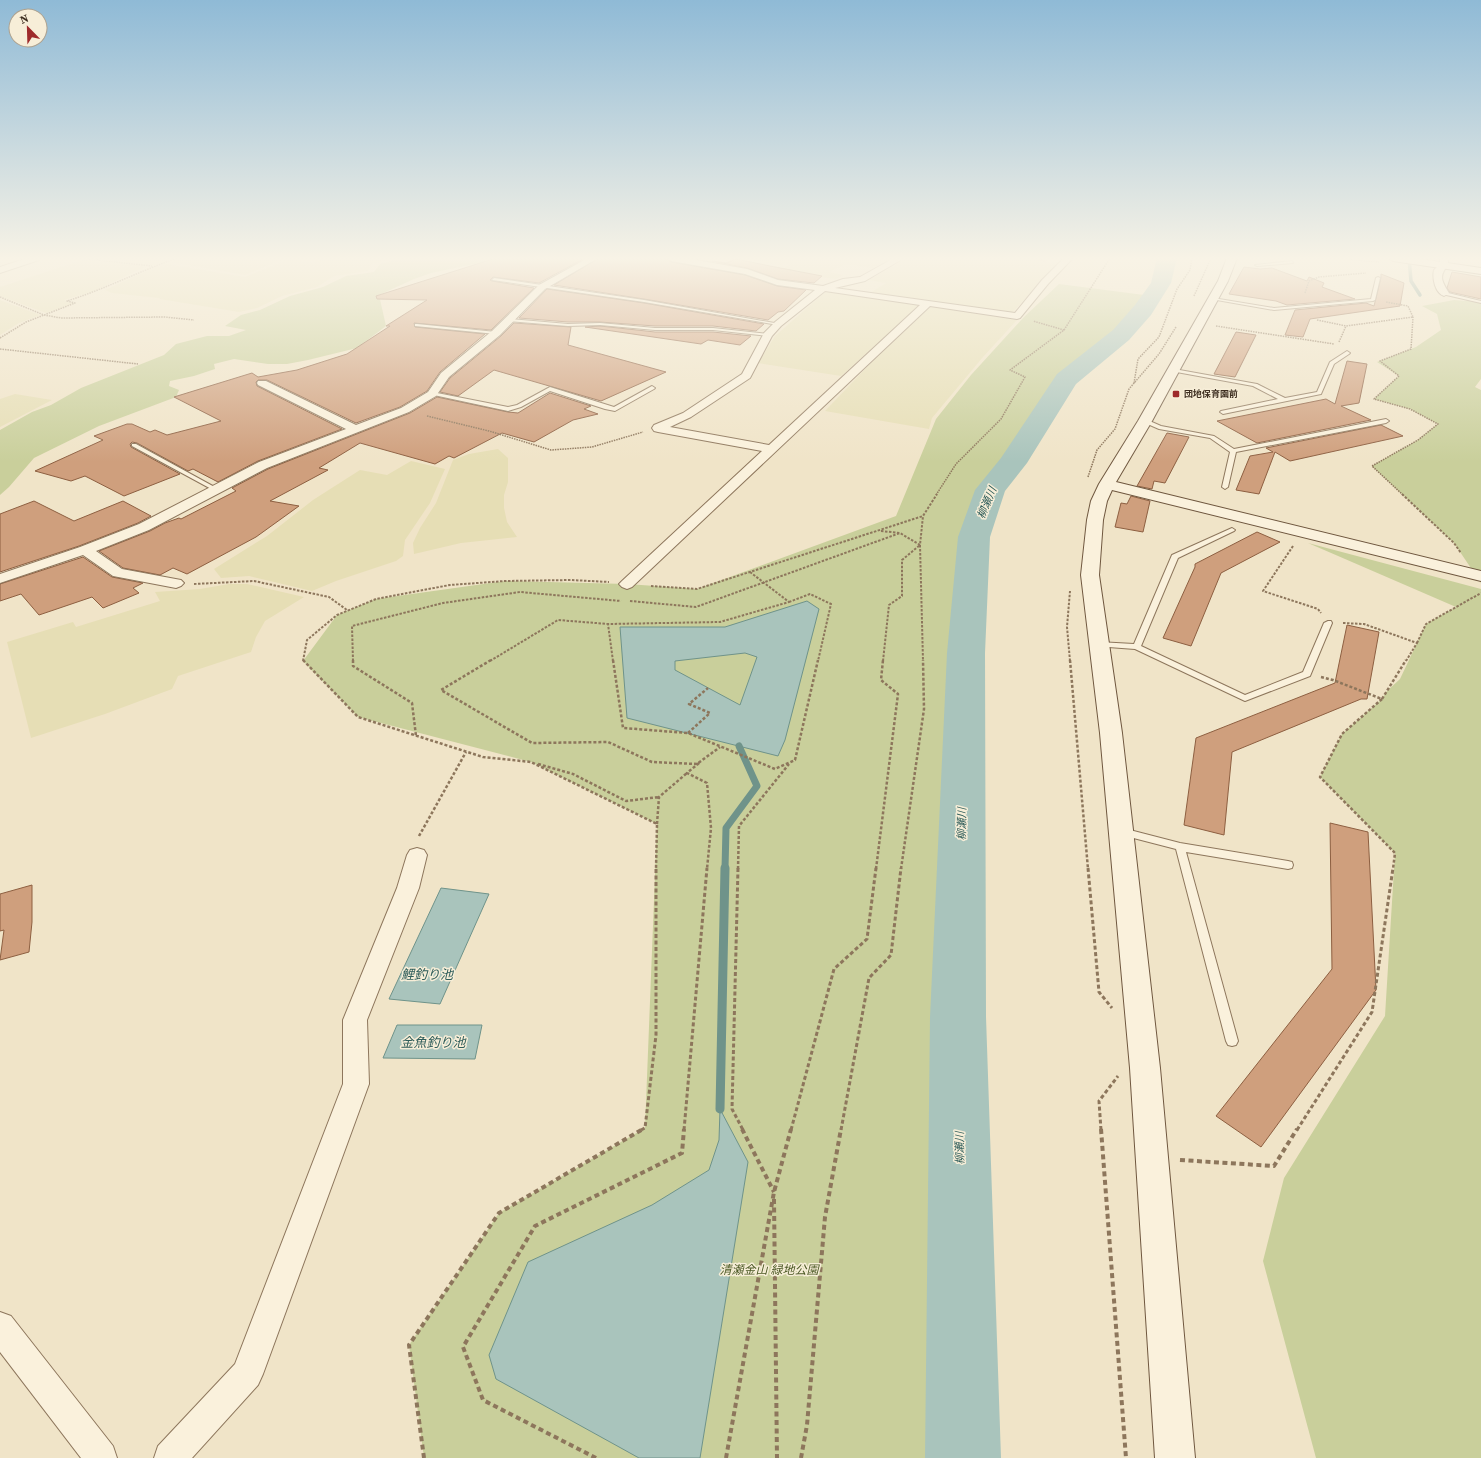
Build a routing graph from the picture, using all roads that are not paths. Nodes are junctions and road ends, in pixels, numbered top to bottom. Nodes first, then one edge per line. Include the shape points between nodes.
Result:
1 (417, 326) dead end
2 (503, 326) edge
3 (622, 326) edge
4 (776, 326) edge
5 (903, 326) edge
6 (1199, 326) edge
7 (496, 333) junction
8 (768, 335) junction
9 (1347, 353) dead end
10 (1174, 371) junction
11 (262, 383) dead end
12 (652, 388) dead end
13 (432, 394) junction
14 (1284, 400) junction
15 (1223, 412) dead end
16 (1145, 421) junction
17 (1386, 421) dead end
18 (355, 429) junction
19 (134, 445) dead end
20 (770, 449) junction
21 (1233, 451) junction
22 (1107, 484) junction
23 (1225, 487) dead end
24 (217, 490) junction
25 (1232, 530) dead end
26 (85, 550) junction
27 (1478, 575) edge
28 (0, 579) edge
29 (176, 583) road end
30 (627, 584) road end
31 (1328, 623) road end
32 (1098, 644) junction
33 (1137, 647) junction
34 (1122, 832) junction
35 (1180, 847) junction
36 (417, 856) road end
37 (1288, 866) dead end
38 (1232, 1040) dead end
39 (0, 1328) edge
40 (101, 1458) edge
41 (170, 1458) edge
42 (1175, 1458) edge

1 - 7 lane
2 - 7 street
3 - 8 lane via 713,329
4 - 8 street
5 - 20 street
6 - 10 street
7 - 13 street via 446,375
8 - 20 street via 746,376 687,415 658,428
9 - 14 lane via 1332,363 1319,393
10 - 14 lane via 1255,385
10 - 16 street
11 - 18 street
12 - 13 lane via 615,409 550,389 516,408 508,409
13 - 18 street via 405,410
14 - 15 lane
16 - 21 lane via 1159,427 1212,436
16 - 22 street
17 - 21 lane
18 - 24 street via 263,464
19 - 24 lane
20 - 30 street
21 - 23 lane
22 - 27 street
22 - 32 street via 1100,501 1092,543 1090,575
24 - 26 street via 144,527
25 - 33 lane via 1175,557
26 - 28 street
26 - 29 street via 118,573
31 - 33 lane via 1307,674 1245,698
32 - 33 lane
32 - 34 street
34 - 35 lane
34 - 42 street via 1152,1158
35 - 37 lane
35 - 38 lane
36 - 41 street via 408,888 355,1020 356,1084 247,1374
39 - 40 street

